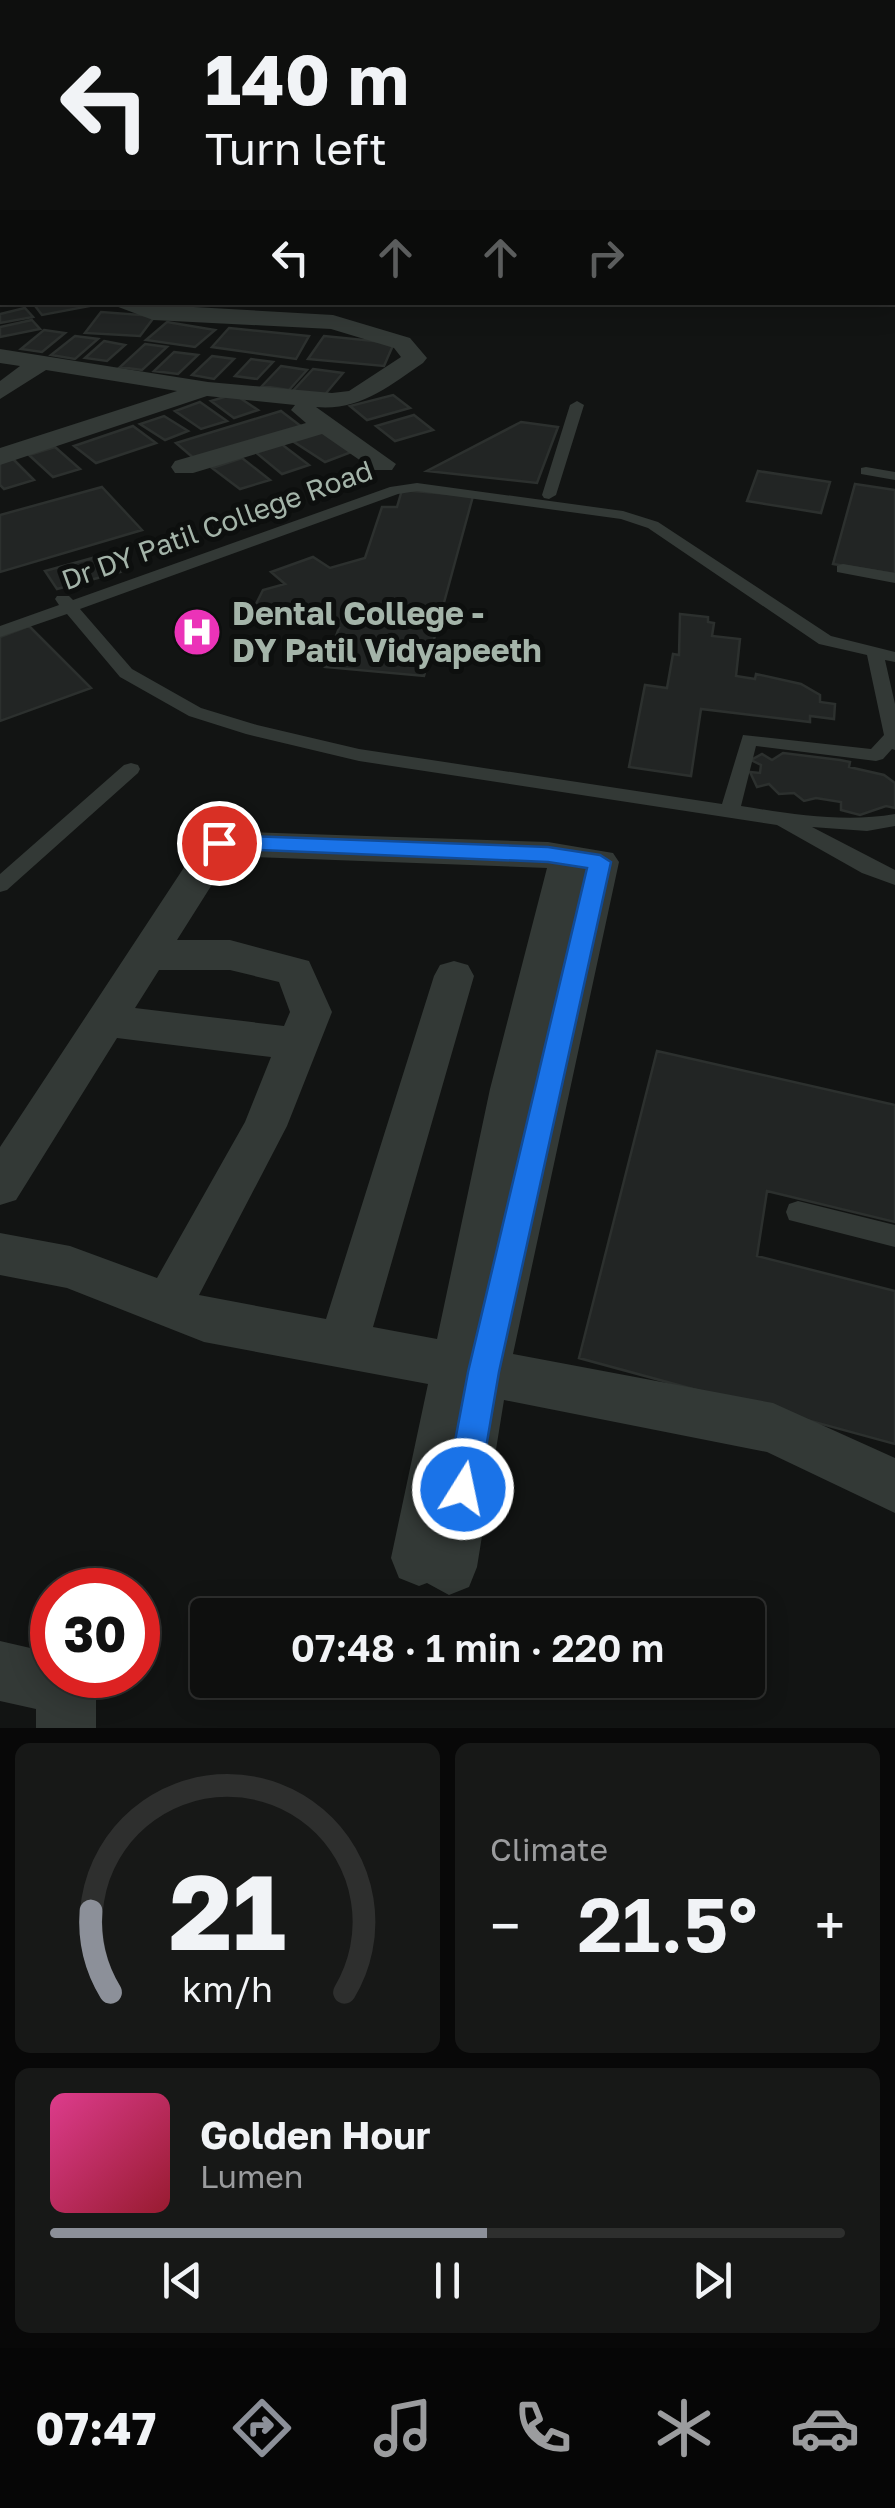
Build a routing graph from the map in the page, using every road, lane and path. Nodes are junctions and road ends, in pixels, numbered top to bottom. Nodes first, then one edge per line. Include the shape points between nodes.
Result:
1 (126, 305) edge
2 (0, 356) edge
3 (38, 365) junction
4 (208, 390) junction
5 (0, 392) edge
6 (290, 400) junction
7 (577, 404) dead end
8 (326, 425) junction
9 (0, 457) edge
10 (383, 464) dead end
11 (184, 467) dead end
12 (866, 471) dead end
13 (895, 476) edge
14 (548, 495) junction
15 (843, 569) dead end
16 (895, 578) edge
17 (66, 602) junction
18 (0, 620) edge
19 (0, 632) edge
20 (884, 651) edge
21 (893, 741) edge
22 (131, 769) dead end
23 (730, 810) junction
24 (782, 819) junction
25 (895, 820) edge
26 (895, 878) edge
27 (0, 885) edge
28 (148, 954) junction
29 (454, 976) dead end
30 (107, 1021) junction
31 (298, 1044) junction
32 (0, 1186) edge
33 (798, 1212) dead end
34 (895, 1236) edge
35 (0, 1254) edge
36 (168, 1305) junction
37 (343, 1345) junction
38 (470, 1369) junction
39 (895, 1486) edge
40 (434, 1562) dead end
41 (0, 1671) edge
42 (66, 1728) edge

1 - 6 street via 152,313 333,322 402,343 415,355 356,397
2 - 3 street
3 - 4 street
3 - 5 street
4 - 6 street
4 - 9 street
6 - 8 street
7 - 14 lane
8 - 10 street
8 - 11 street
12 - 13 lane
14 - 17 lane, Dr DY Patil College Road via 404,478
14 - 20 lane, Dr DY Patil College Road via 650,512 676,524 838,633
15 - 16 lane
17 - 18 lane, Dr DY Patil College Road
17 - 19 lane, Dr DY Patil College Road
17 - 20 lane, Dr DY Patil College Road via 416,487 654,525 824,640
17 - 23 lane via 126,673 195,712 252,730 358,755
20 - 21 lane
21 - 23 lane via 876,755 749,739
22 - 27 lane
23 - 24 lane
24 - 25 lane via 867,825
24 - 26 lane
28 - 30 street
28 - 31 street via 230,955 295,970 311,1012
28 - 38 street via 219,843 600,862
29 - 37 street
30 - 31 street
30 - 32 street
31 - 36 street via 266,1126
33 - 34 lane
35 - 36 street via 70,1266
36 - 37 street via 204,1319
37 - 38 street
38 - 39 street via 773,1428
38 - 40 street
41 - 42 street via 66,1686

